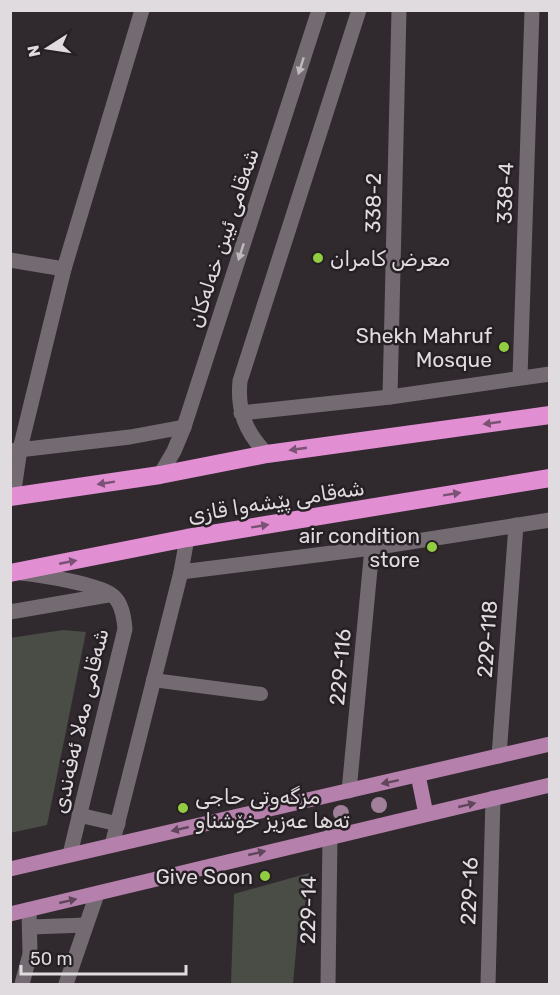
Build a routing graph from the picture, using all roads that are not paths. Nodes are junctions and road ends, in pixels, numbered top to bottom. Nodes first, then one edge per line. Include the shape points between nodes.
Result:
1 (142, 10) edge
2 (319, 10) edge
3 (359, 10) edge
4 (399, 10) edge
5 (532, 10) edge
6 (10, 260) edge
7 (64, 269) junction
8 (549, 374) edge
9 (520, 377) junction
10 (390, 397) junction
11 (241, 412) junction
12 (549, 415) edge
13 (184, 427) junction
14 (15, 450) edge
15 (267, 454) junction
16 (160, 475) junction
17 (549, 478) edge
18 (12, 497) edge
19 (549, 520) edge
20 (516, 525) junction
21 (187, 538) junction
22 (372, 548) junction
23 (181, 572) junction
24 (11, 573) edge
25 (111, 594) junction
26 (10, 612) edge
27 (153, 680) junction
28 (261, 694) dead end
29 (549, 744) edge
30 (499, 756) junction
31 (418, 775) junction
32 (549, 784) edge
33 (349, 791) junction
34 (493, 798) junction
35 (426, 814) junction
36 (79, 815) junction
37 (118, 824) junction
38 (330, 836) junction
39 (112, 845) junction
40 (70, 855) junction
41 (10, 868) edge
42 (97, 894) junction
43 (29, 910) junction
44 (10, 914) edge
45 (86, 925) junction
46 (31, 927) junction
47 (22, 984) edge
48 (66, 984) edge
49 (328, 984) edge
50 (488, 984) edge

1 - 7 street
2 -> 13 street, شەقامی ئیبن خەلەکان
3 - 11 street via 240,381
4 - 10 street, 338-2
5 - 9 street, 338-4
6 - 7 street
7 - 14 street
8 - 9 street
9 - 10 street
10 - 11 street
11 - 15 street via 249,433
12 -> 15 highway
13 - 14 street
13 - 16 street, شەقامی ئیبن خەلەکان
14 - 18 street
15 - 16 highway
16 -> 18 highway
21 -> 17 highway, شەقامی پێشەوا قازی
19 - 20 street
20 - 22 street
20 - 30 street, 229-118
21 - 23 street
24 -> 21 highway, شەقامی پێشەوا قازی
22 - 23 street
22 - 33 street, 229-116
23 - 27 street
24 - 25 street via 73,582
25 - 26 street
25 - 36 street, شەقامی مەلا ئەفەندی via 122,610 125,629
27 - 28 lane
27 - 37 street
29 - 30 main road
30 - 31 main road
31 -> 33 main road
31 - 35 main road
32 - 34 main road
33 -> 39 main road
35 -> 34 main road
34 - 50 street, 229-16
35 - 38 main road
36 - 37 street
36 - 40 street, شەقامی مەلا ئەفەندی
37 - 39 street
42 -> 38 main road
38 - 49 street, 229-14
39 - 40 main road
40 - 41 main road
43 -> 42 main road
42 - 45 street
43 - 44 main road
43 - 46 street
45 - 46 street
45 - 48 street
46 - 47 street via 30,954

